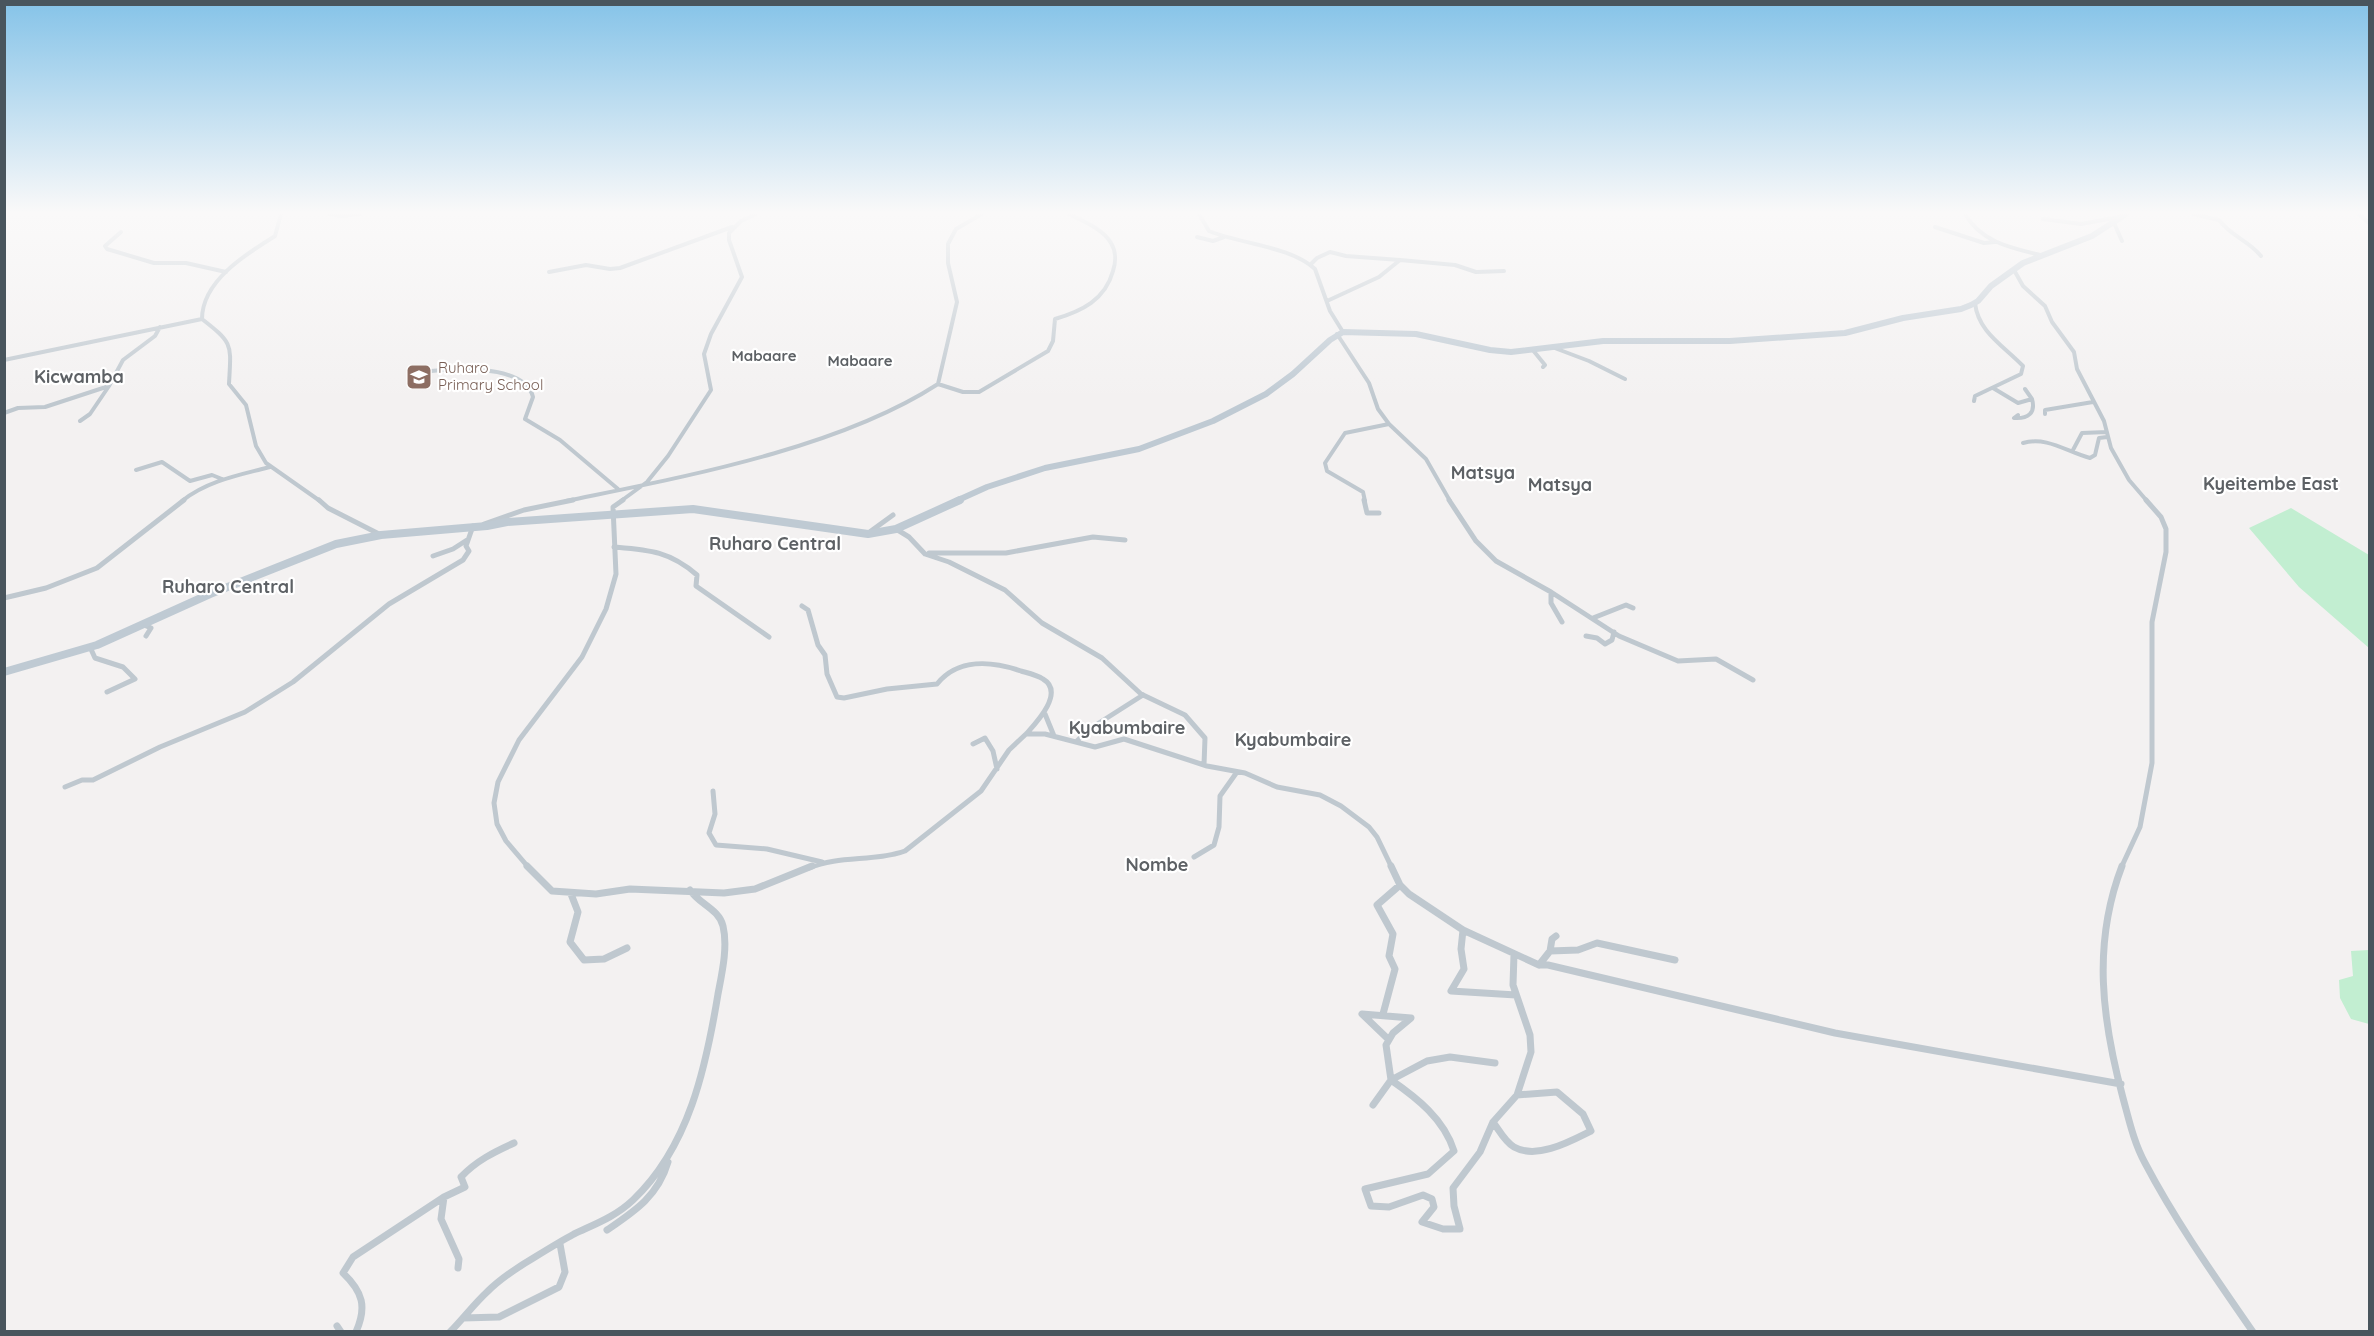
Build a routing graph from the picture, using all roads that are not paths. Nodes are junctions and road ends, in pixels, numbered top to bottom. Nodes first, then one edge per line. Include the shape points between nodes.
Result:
1 (222, 276) edge
2 (742, 276) edge
3 (952, 276) edge
4 (1111, 276) edge
5 (1318, 276) edge
6 (1382, 276) edge
7 (2005, 276) edge
8 (2018, 276) edge
9 (1327, 301) junction
10 (1975, 303) junction
11 (202, 311) junction
12 (202, 319) junction
13 (190, 322) junction
14 (162, 326) junction
15 (1340, 333) junction
16 (1550, 346) junction
17 (1532, 350) junction
18 (4, 360) edge
19 (1543, 367) dead end
20 (415, 373) dead end
21 (1625, 379) dead end
22 (938, 384) junction
23 (109, 386) junction
24 (1994, 388) junction
25 (2025, 389) dead end
26 (2032, 399) junction
27 (1974, 401) dead end
28 (2093, 402) junction
29 (4, 413) edge
30 (2045, 414) dead end
31 (2018, 415) dead end
32 (80, 421) dead end
33 (1389, 424) junction
34 (2107, 434) junction
35 (2023, 443) dead end
36 (2073, 450) junction
37 (270, 467) junction
38 (136, 470) dead end
39 (222, 479) junction
40 (647, 482) junction
41 (618, 489) junction
42 (1379, 513) dead end
43 (615, 514) junction
44 (893, 515) dead end
45 (483, 525) junction
46 (473, 526) junction
47 (896, 529) junction
48 (867, 534) junction
49 (381, 535) junction
50 (467, 540) junction
51 (1125, 540) dead end
52 (915, 544) junction
53 (614, 548) junction
54 (433, 556) dead end
55 (1551, 592) junction
56 (4, 598) edge
57 (802, 606) dead end
58 (1633, 608) dead end
59 (1593, 618) junction
60 (1562, 622) dead end
61 (140, 624) junction
62 (1614, 632) junction
63 (146, 636) dead end
64 (1586, 636) dead end
65 (769, 637) dead end
66 (90, 647) junction
67 (4, 672) edge
68 (1753, 680) dead end
69 (107, 692) dead end
70 (1143, 695) junction
71 (1045, 714) junction
72 (1026, 734) junction
73 (1054, 736) junction
74 (1076, 742) junction
75 (973, 744) dead end
76 (1204, 765) junction
77 (997, 770) junction
78 (1237, 772) junction
79 (65, 787) dead end
80 (713, 791) dead end
81 (1194, 857) dead end
82 (823, 862) junction
83 (1400, 885) junction
84 (690, 890) junction
85 (571, 894) junction
86 (1463, 930) junction
87 (1556, 936) dead end
88 (627, 948) dead end
89 (1550, 951) junction
90 (1514, 954) junction
91 (1675, 960) dead end
92 (1539, 965) junction
93 (1516, 995) junction
94 (1383, 1014) junction
95 (1387, 1038) junction
96 (1495, 1063) dead end
97 (1391, 1080) junction
98 (2121, 1084) junction
99 (1517, 1095) junction
100 (1373, 1105) dead end
101 (1493, 1122) junction
102 (514, 1143) dead end
103 (669, 1156) junction
104 (444, 1197) junction
105 (607, 1230) dead end
106 (560, 1244) junction
107 (458, 1268) dead end
108 (463, 1318) junction
109 (356, 1332) edge
110 (450, 1332) edge
111 (2253, 1332) edge

1 - 11 street
2 - 40 street via 704,354 711,390 669,456
3 - 22 street via 957,302
4 - 22 street via 1101,298 1077,313 1055,319 1048,351 979,392 963,392
5 - 9 street
6 - 9 street
7 - 10 street
8 - 28 street via 2045,306 2074,352 2077,369
9 - 15 street
10 - 16 street via 1856,331 1816,336
10 - 24 street via 1975,312 1993,340 2023,366 2021,374
11 - 12 street
11 - 13 street
12 - 13 street
12 - 37 street via 227,339 231,351 229,384 246,405 260,456
13 - 14 street
14 - 18 street
14 - 23 street via 155,336 127,355
15 - 17 street via 1405,333 1490,350
15 - 33 street
15 - 47 street via 1285,381 1213,420 1139,449 1045,468 987,487
16 - 17 street
16 - 21 street
17 - 19 street
20 - 41 street via 436,369 497,371 521,379 530,387 533,398 525,418 560,440
22 - 40 street via 910,402 824,437
23 - 29 street via 45,407
23 - 32 street via 90,414
24 - 26 street via 2018,403
24 - 27 street via 1975,396
25 - 26 street
26 - 31 street via 2031,415 2014,418
28 - 30 street via 2045,410
28 - 34 street
33 - 42 street via 1345,433 1325,463 1327,471 1363,492 1367,513
33 - 55 street via 1425,459 1485,551
34 - 36 street via 2082,433
34 - 36 street via 2099,438 2092,458
34 - 98 street via 2129,480 2162,518 2167,540 2152,622 2152,763 2148,793 2140,827 2110,895 2104,932 2102,971 2112,1056
35 - 36 street via 2033,440
37 - 39 street
37 - 49 street via 328,508
38 - 39 street via 162,462 190,481 212,475
39 - 56 street via 192,493 102,565 46,588
40 - 41 street
40 - 43 street via 616,503
41 - 45 street via 517,512
43 - 45 street
43 - 48 street via 706,510
43 - 53 street
44 - 48 street
45 - 46 street
46 - 49 street
46 - 50 street
47 - 48 street
47 - 52 street
49 - 61 street via 321,549
50 - 54 street
50 - 79 street via 469,551 463,560 389,604 293,682 227,721 160,747 93,780
51 - 52 street via 1093,537 1026,551 972,554 930,553
52 - 70 street via 925,554 1005,590 1042,623 1102,658
53 - 65 street via 661,551 681,560 697,575 696,586
53 - 85 street via 614,584 593,635 577,665 519,741 501,773 495,798 498,827 515,851 552,891
55 - 59 street
55 - 60 street via 1551,603
57 - 71 street via 808,610 818,645 825,655 827,674 839,698 935,685 947,672 991,662 1049,682
58 - 59 street via 1626,605
59 - 62 street
61 - 63 street via 151,628
61 - 66 street
62 - 64 street via 1612,640 1605,644
62 - 68 street via 1678,661 1716,659
66 - 67 street
66 - 69 street via 95,658 116,662 135,679
70 - 74 street
70 - 76 street via 1185,715 1204,735
71 - 72 street
71 - 73 street
72 - 73 street
72 - 77 street via 1009,750
73 - 74 street
74 - 76 street via 1095,747 1124,739
75 - 77 street via 985,738
76 - 78 street
77 - 82 street via 981,791 905,851 891,856
78 - 81 street via 1220,796 1214,845
78 - 83 street via 1277,787 1320,795 1353,814 1377,837
80 - 82 street via 715,814 710,833 716,845 767,849
82 - 84 street via 755,889 724,893
83 - 86 street
83 - 94 street via 1377,905 1393,934 1389,956 1395,969
84 - 85 street via 630,889
84 - 103 street via 693,898 715,910 725,934 706,1059
85 - 88 street via 578,912 570,942 584,960 604,959
86 - 90 street
86 - 93 street via 1464,969 1451,991
87 - 89 street
89 - 91 street via 1578,950 1597,943
89 - 92 street
90 - 92 street
90 - 93 street
92 - 98 street via 1835,1033
93 - 99 street via 1530,1035 1531,1052
94 - 95 street via 1362,1014
94 - 95 street via 1412,1018
95 - 97 street
96 - 97 street via 1442,1057
97 - 100 street
97 - 101 street via 1415,1096 1452,1139 1454,1151 1428,1174 1365,1189 1371,1206 1389,1207 1423,1195 1432,1199 1434,1207 1422,1222 1443,1229 1460,1229 1453,1188 1479,1152
98 - 111 street via 2144,1162 2191,1242
99 - 101 street
99 - 101 street via 1557,1092 1583,1114 1591,1131 1562,1145 1521,1150
102 - 104 street via 471,1166 461,1177 465,1187
103 - 105 street via 663,1181 651,1197
103 - 106 street via 655,1178 626,1208
104 - 107 street via 441,1219 459,1259
104 - 109 street via 353,1257 343,1273 359,1287 364,1304
106 - 108 street via 495,1285
106 - 108 street via 565,1273 559,1287 499,1317
108 - 110 street

